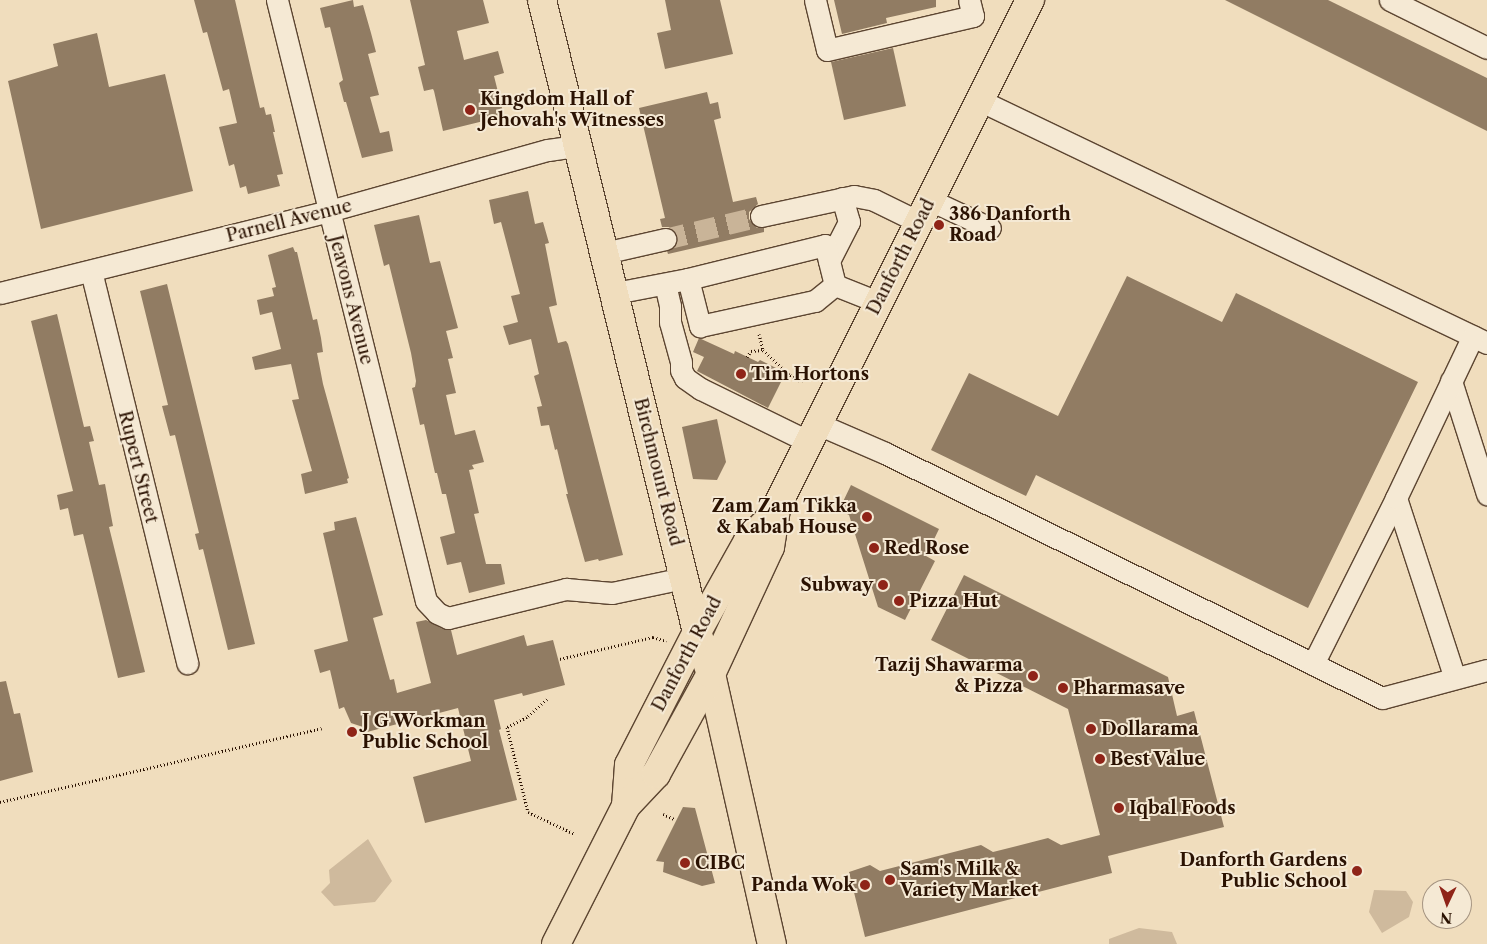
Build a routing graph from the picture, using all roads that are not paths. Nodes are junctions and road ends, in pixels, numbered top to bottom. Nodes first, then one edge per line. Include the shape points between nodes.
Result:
1 (277, 0) edge
2 (542, 0) edge
3 (815, 0) edge
4 (969, 0) edge
5 (1030, 0) edge
6 (1390, 0) edge
7 (1487, 48) edge
8 (980, 100) junction
9 (577, 146) junction
10 (842, 198) junction
11 (329, 211) junction
12 (924, 211) junction
13 (761, 216) tunnel mouth
14 (990, 228) dead end
15 (664, 239) tunnel mouth
16 (604, 253) junction
17 (829, 261) junction
18 (91, 271) junction
19 (688, 279) junction
20 (664, 284) junction
21 (835, 285) junction
22 (0, 293) edge
23 (615, 293) junction
24 (878, 302) junction
25 (1480, 339) edge
26 (1451, 381) junction
27 (813, 433) junction
28 (1487, 494) edge
29 (1396, 498) junction
30 (774, 514) junction
31 (683, 578) junction
32 (697, 632) junction
33 (186, 663) dead end
34 (1313, 664) junction
35 (1487, 670) edge
36 (711, 674) junction
37 (1455, 678) junction
38 (626, 806) junction
39 (556, 944) edge
40 (772, 944) edge

1 - 11 street, Jeavons Avenue
2 - 9 main road, Birchmount Road
3 - 4 street via 827,50 973,16
5 - 8 main road, Danforth Road
6 - 7 street
8 - 12 main road, Danforth Road
8 - 25 street
9 - 11 street, Parnell Avenue via 548,150
9 - 16 main road, Birchmount Road
10 - 12 street via 854,196
10 - 13 street
10 - 17 street via 849,222
11 - 18 street, Parnell Avenue
11 - 31 street, Jeavons Avenue via 426,601 448,618 566,589 612,594
12 - 14 street
12 - 24 main road, Danforth Road
15 - 16 street
16 - 23 main road, Birchmount Road
17 - 19 street via 825,244
17 - 21 street
18 - 22 street, Parnell Avenue
18 - 33 street, Rupert Street
19 - 20 street
19 - 21 street via 700,326 815,301
20 - 23 street
20 - 27 street via 685,378 701,389
21 - 24 street
23 - 31 main road, Birchmount Road
24 - 27 main road, Danforth Road
25 - 26 street
26 - 28 street
26 - 29 street
27 - 30 main road, Danforth Road
27 - 34 street via 886,452
29 - 34 street
29 - 37 street
30 - 32 main road, Danforth Road via 748,541
30 - 36 main road, Danforth Road via 770,547
31 - 32 main road, Birchmount Road
32 - 36 main road, Birchmount Road
32 - 38 main road, Danforth Road via 630,764
34 - 37 street via 1382,698
35 - 37 street
36 - 38 main road, Danforth Road via 656,774
36 - 40 main road, Birchmount Road
38 - 39 main road, Danforth Road

